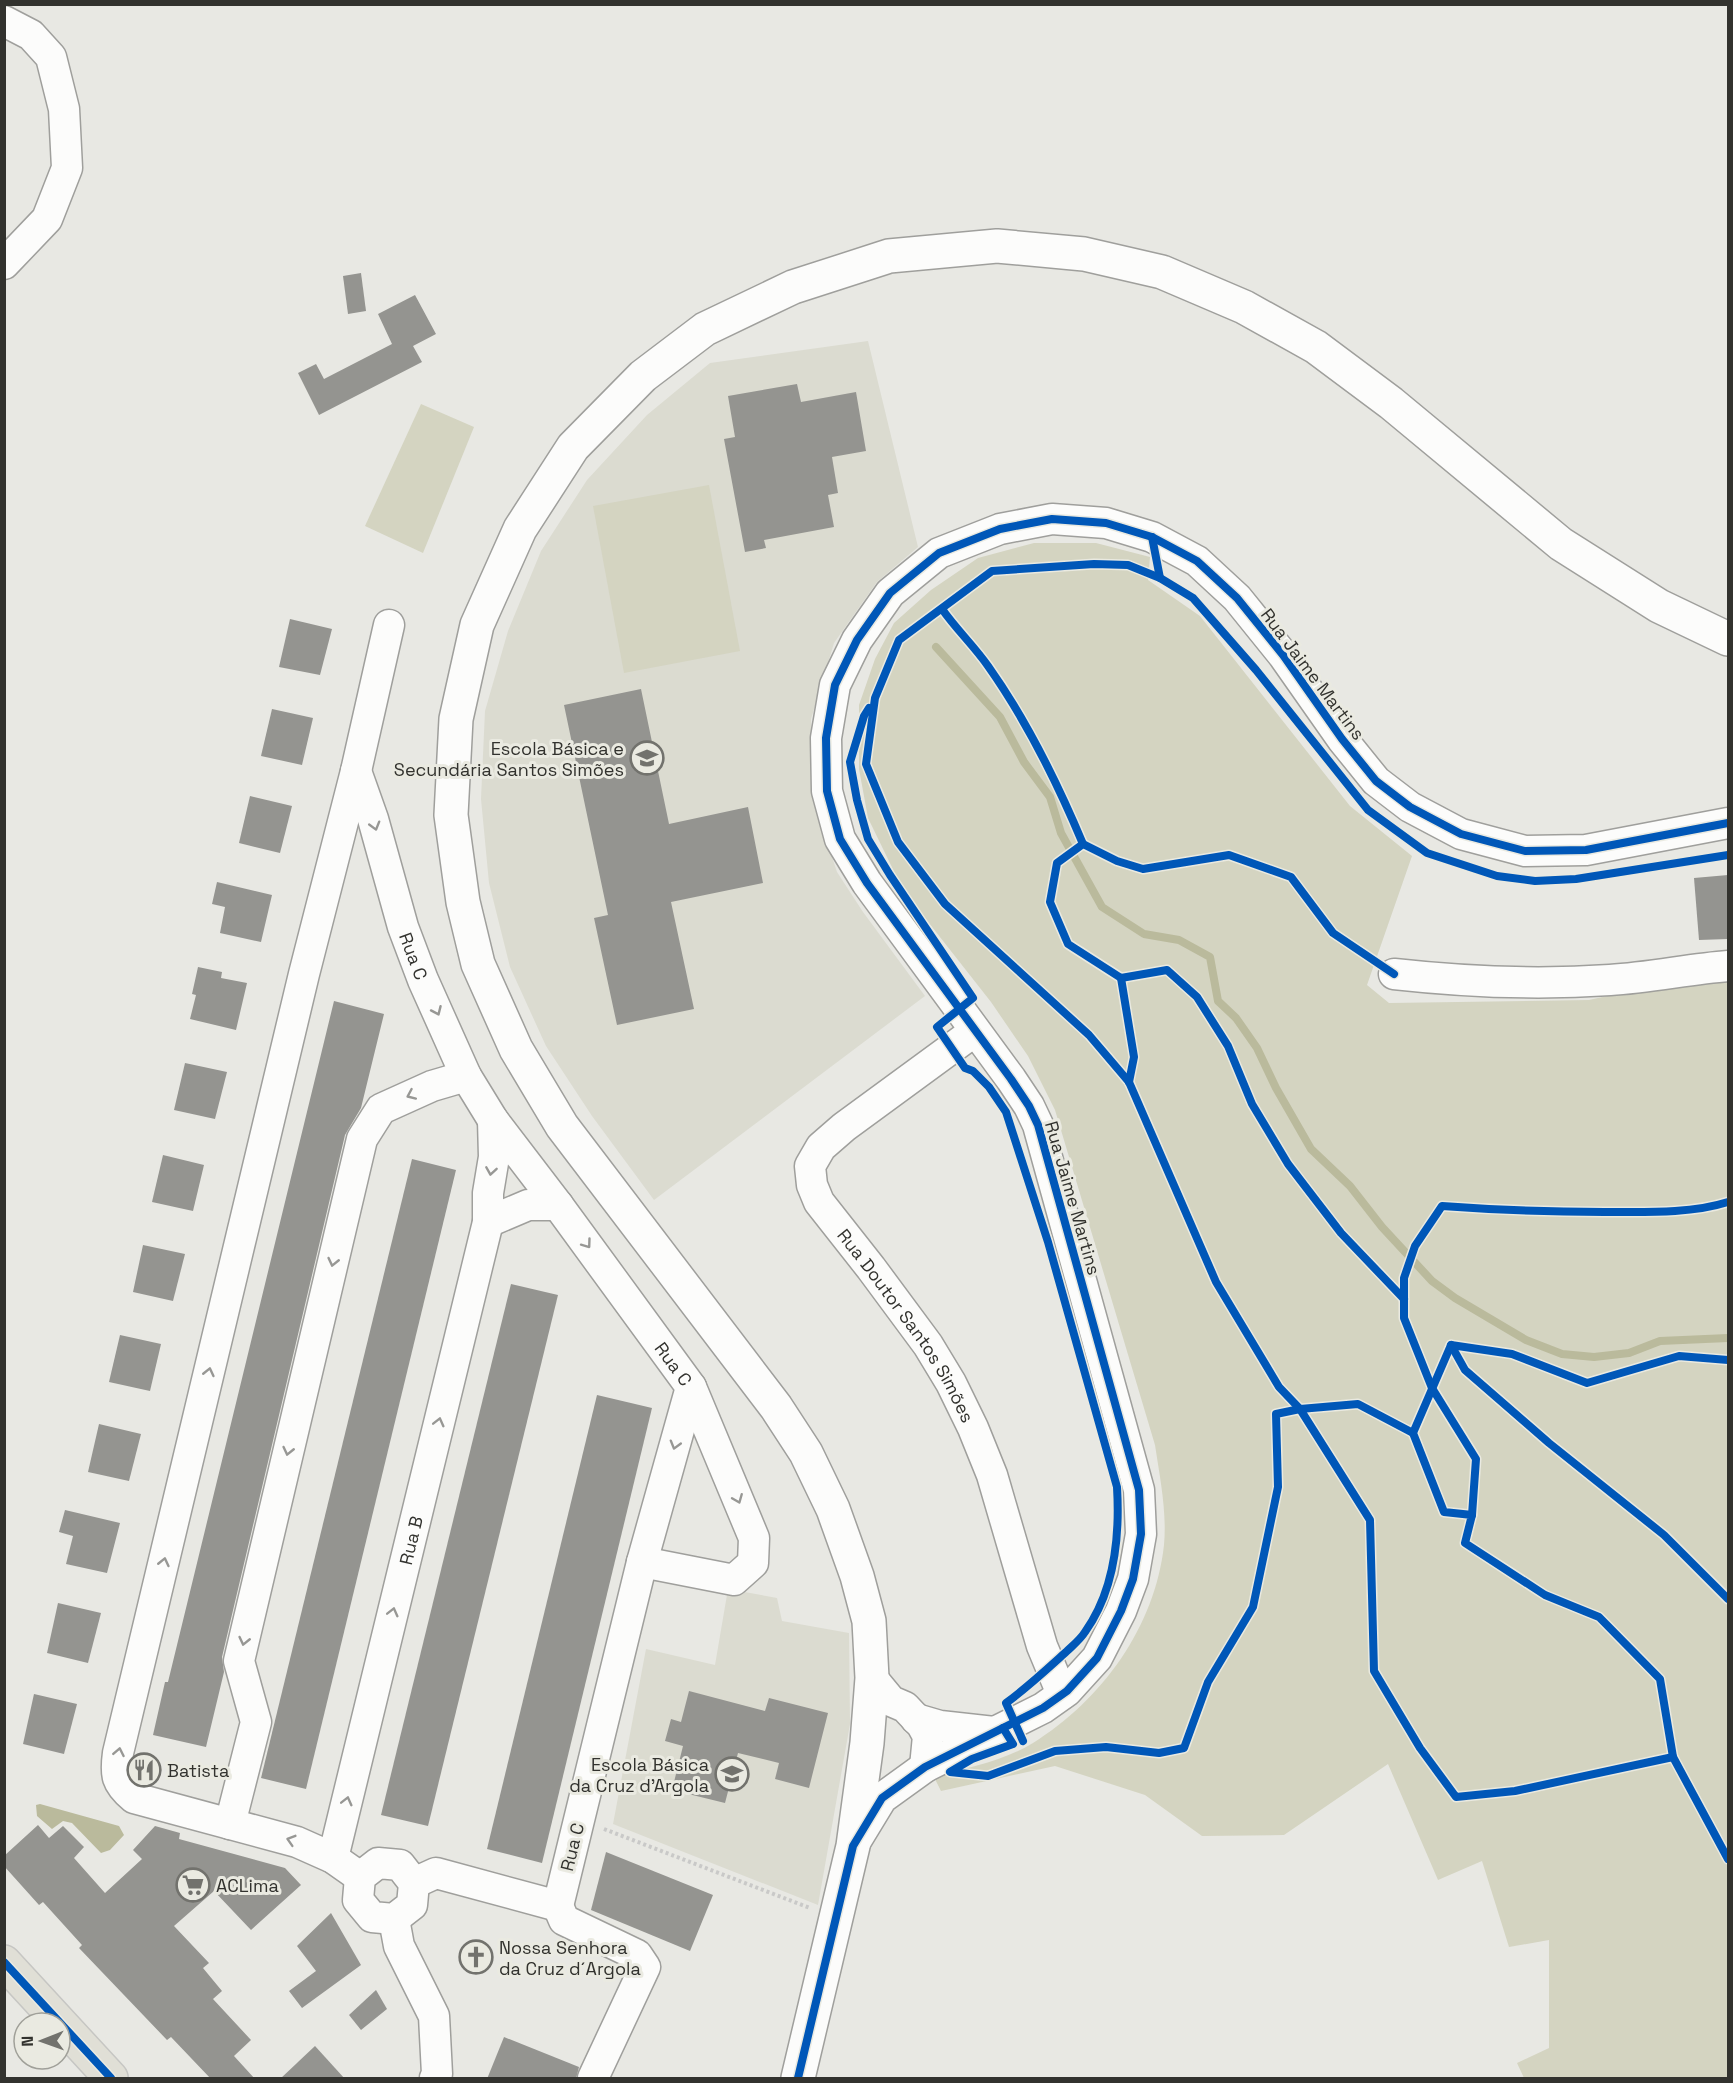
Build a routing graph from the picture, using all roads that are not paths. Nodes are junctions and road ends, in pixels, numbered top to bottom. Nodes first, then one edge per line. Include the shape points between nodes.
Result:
1 (4, 21) edge
2 (4, 264) edge
3 (389, 625) dead end
4 (1728, 639) edge
5 (356, 771) junction
6 (1728, 824) edge
7 (1728, 966) edge
8 (1394, 974) road end
9 (975, 1031) junction
10 (466, 1076) junction
11 (493, 1120) junction
12 (558, 1205) junction
13 (488, 1222) junction
14 (691, 1387) junction
15 (642, 1562) junction
16 (1062, 1694) junction
17 (878, 1697) junction
18 (916, 1719) junction
19 (994, 1732) junction
20 (864, 1762) junction
21 (925, 1767) junction
22 (900, 1785) junction
23 (230, 1824) junction
24 (853, 1846) junction
25 (333, 1858) junction
26 (360, 1877) junction
27 (414, 1883) junction
28 (558, 1906) junction
29 (394, 1919) junction
30 (4, 1962) edge
31 (111, 2079) edge
32 (435, 2079) edge
33 (593, 2079) edge
34 (798, 2079) edge

1 - 2 street via 31,35 51,57 63,109 67,168 46,219
3 - 5 street
4 - 17 street via 1659,606 1561,544 1316,347 1244,307 1162,272 1084,254 997,246 890,256 794,287 705,329 643,376 573,447 520,529 477,626 456,719 451,815 463,902 478,964 516,1049 562,1126 776,1407 806,1453 833,1509 857,1576 869,1621
5 -> 10 street, Rua C via 407,938
23 -> 5 street via 134,1798 122,1788 116,1772 304,974
6 - 9 street, Rua Jaime Martins via 1586,850 1525,851 1461,834 1410,807 1376,781 1238,598 1197,561 1152,537 1106,523 1052,519 1000,529 939,553 890,593 857,640 835,685 826,738 827,791 840,839 867,883
7 - 8 street via 1613,980 1539,984
9 - 16 street, Rua Jaime Martins via 1011,1079 1038,1125 1139,1490 1141,1534 1133,1579 1121,1611 1097,1658
9 - 16 street, Rua Doutor Santos Simões via 821,1147 810,1166 812,1185 819,1202 928,1345 964,1410 992,1475 1042,1646
10 - 11 street, Rua C
10 -> 23 street via 381,1108 362,1139 239,1661 256,1722
11 - 12 street, Rua C
11 -> 13 street, Rua B
12 - 13 street via 528,1205
12 -> 14 street, Rua C
25 -> 13 street, Rua B
14 -> 15 street, Rua C
14 -> 15 street via 754,1538 753,1563 734,1580
15 - 28 street, Rua C
16 - 19 street, Rua Jaime Martins
17 - 18 street via 905,1707
17 - 20 street
18 - 19 street
18 - 21 street via 928,1736
19 - 21 street, Rua Jaime Martins
20 - 22 street via 882,1780
20 - 24 street
21 - 22 street, Rua Jaime Martins
22 - 24 street, Rua Jaime Martins via 882,1798
25 -> 23 street via 297,1842
24 - 34 street
25 - 26 street
26 - 27 street via 378,1863 400,1865
26 - 29 street via 358,1900 372,1917
27 - 28 street via 436,1873
27 - 29 street via 412,1905
28 - 33 street via 564,1920 637,1955 645,1967
29 - 32 street via 399,1946 434,2016
30 - 31 main road

